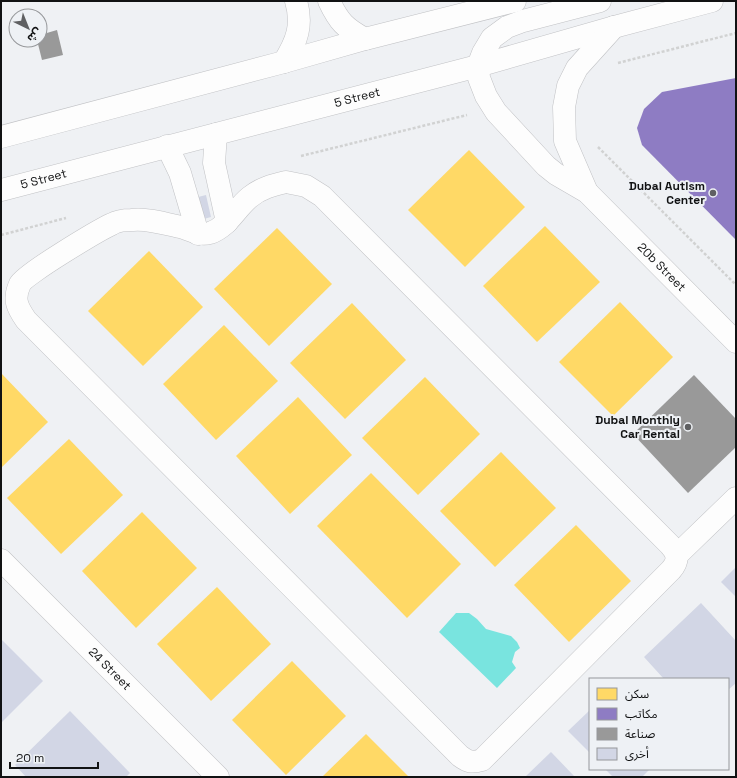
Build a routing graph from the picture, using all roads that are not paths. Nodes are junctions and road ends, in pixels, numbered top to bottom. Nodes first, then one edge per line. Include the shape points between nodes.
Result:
1 (296, 1) edge
2 (329, 1) edge
3 (515, 1) edge
4 (600, 1) edge
5 (712, 1) edge
6 (614, 27) junction
7 (365, 39) junction
8 (284, 62) junction
9 (478, 66) junction
10 (216, 134) junction
11 (1, 137) edge
12 (166, 146) junction
13 (1, 190) edge
14 (587, 192) junction
15 (227, 222) junction
16 (198, 234) junction
17 (736, 342) edge
18 (736, 498) edge
19 (677, 555) junction
20 (1, 560) edge
21 (470, 770) edge
22 (218, 777) edge

1 - 8 street via 299,10 299,29 294,46
2 - 7 street via 349,30
3 - 7 street
4 - 9 street via 507,28 492,38
5 - 6 street, 5 Street
6 - 9 street, 5 Street
6 - 14 street, 20b Street via 577,68 568,86 564,107 565,142
7 - 8 street
8 - 11 street
9 - 10 street, 5 Street
9 - 14 street, 20b Street via 483,90 496,112 546,166
10 - 12 street, 5 Street
10 - 15 street via 214,163
12 - 13 street, 5 Street
12 - 16 street via 180,173
14 - 17 street, 20b Street
15 - 16 street via 219,229
15 - 19 street via 250,197 267,186 286,182 306,186 322,196 670,545
16 - 21 street via 134,219 113,223 21,282 16,295 18,309 32,326 466,761
18 - 19 street
19 - 21 street via 676,564 654,587
20 - 22 street, 24 Street

